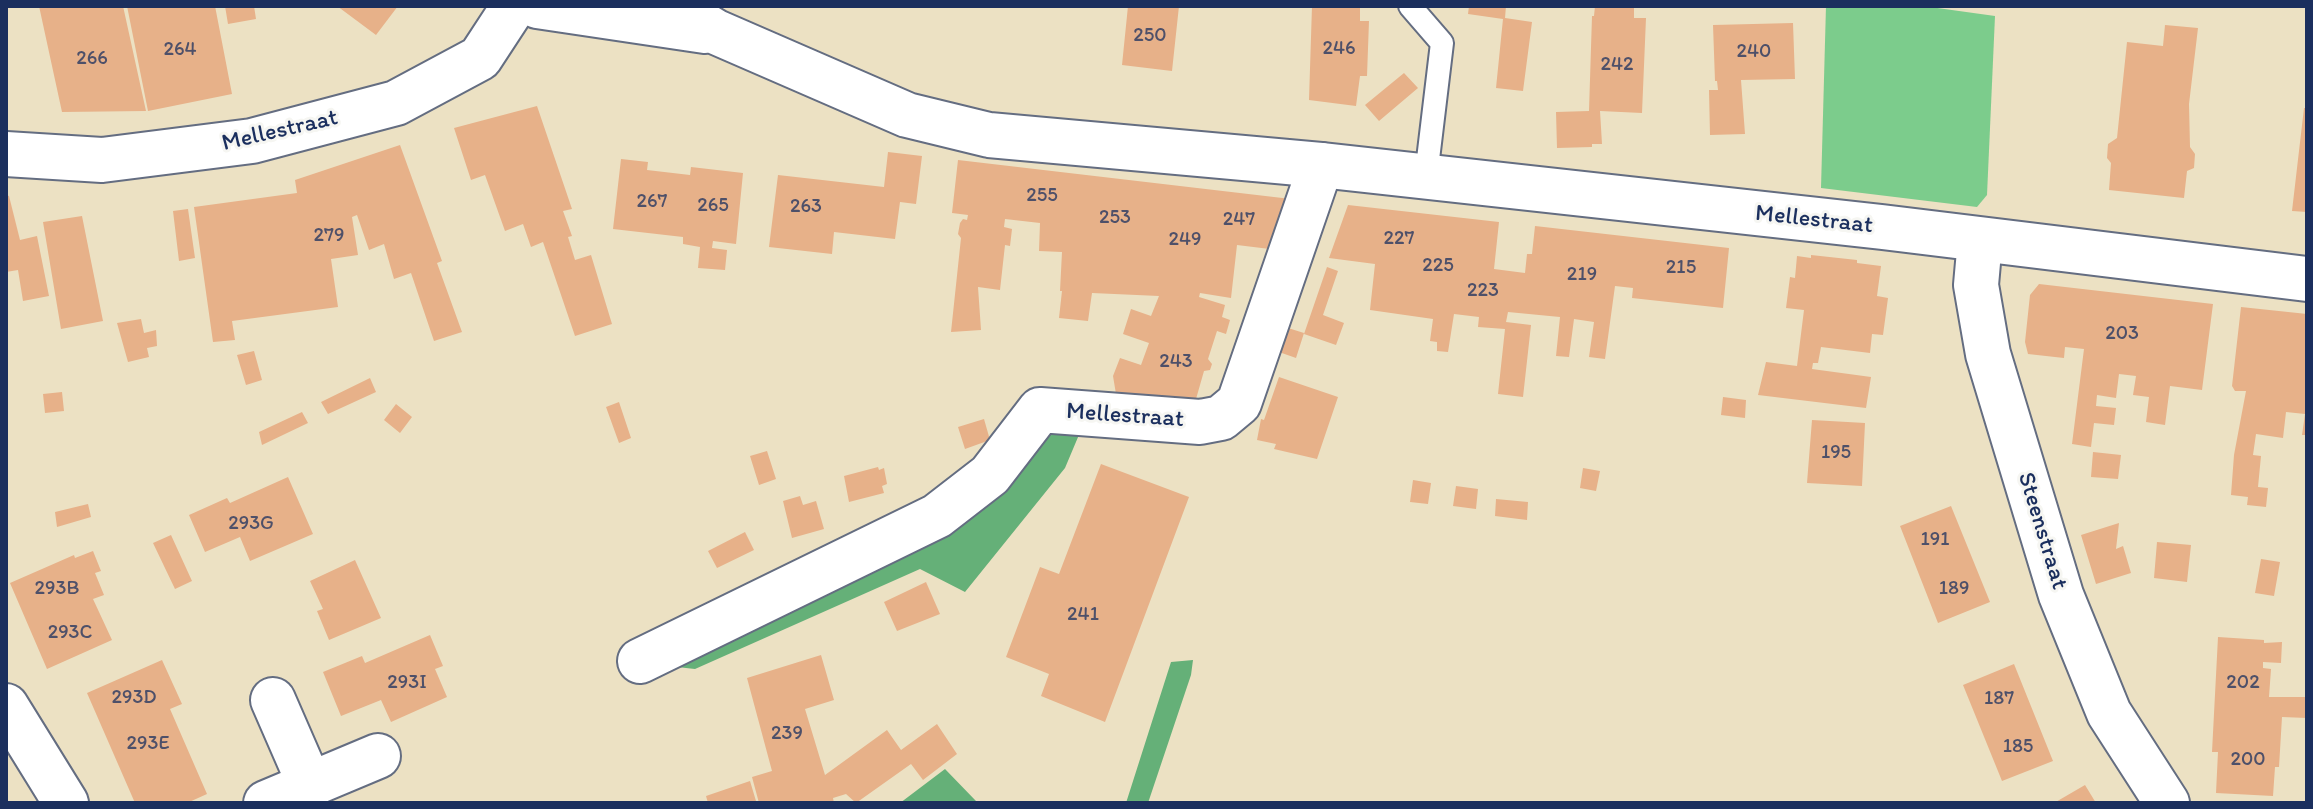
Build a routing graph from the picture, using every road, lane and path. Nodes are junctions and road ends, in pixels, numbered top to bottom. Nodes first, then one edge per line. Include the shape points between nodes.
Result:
1 (514, 6) edge
2 (537, 6) edge
3 (673, 6) edge
4 (1410, 6) edge
5 (716, 32) junction
6 (6, 154) edge
7 (1321, 165) junction
8 (1426, 176) junction
9 (1980, 240) junction
10 (2307, 279) edge
11 (640, 661) dead end
12 (273, 700) dead end
13 (6, 706) edge
14 (378, 756) dead end
15 (310, 785) junction
16 (66, 803) edge
17 (266, 803) edge
18 (2167, 803) edge

1 - 6 street, Mellestraat via 480,58 396,103 252,141 102,160
2 - 5 street, Mellestraat
3 - 5 street, Mellestraat
4 - 8 lane via 1442,43
5 - 7 street, Mellestraat via 907,115 989,135
7 - 8 street, Mellestraat
7 - 11 street, Mellestraat via 1239,403 1221,418 1200,422 1040,410 990,475 937,516
8 - 9 street, Mellestraat
9 - 10 street, Mellestraat
9 - 18 street, Steenstraat via 1976,285 1988,354 2061,595 2109,713
12 - 15 street
13 - 16 street
14 - 15 street
15 - 17 street

